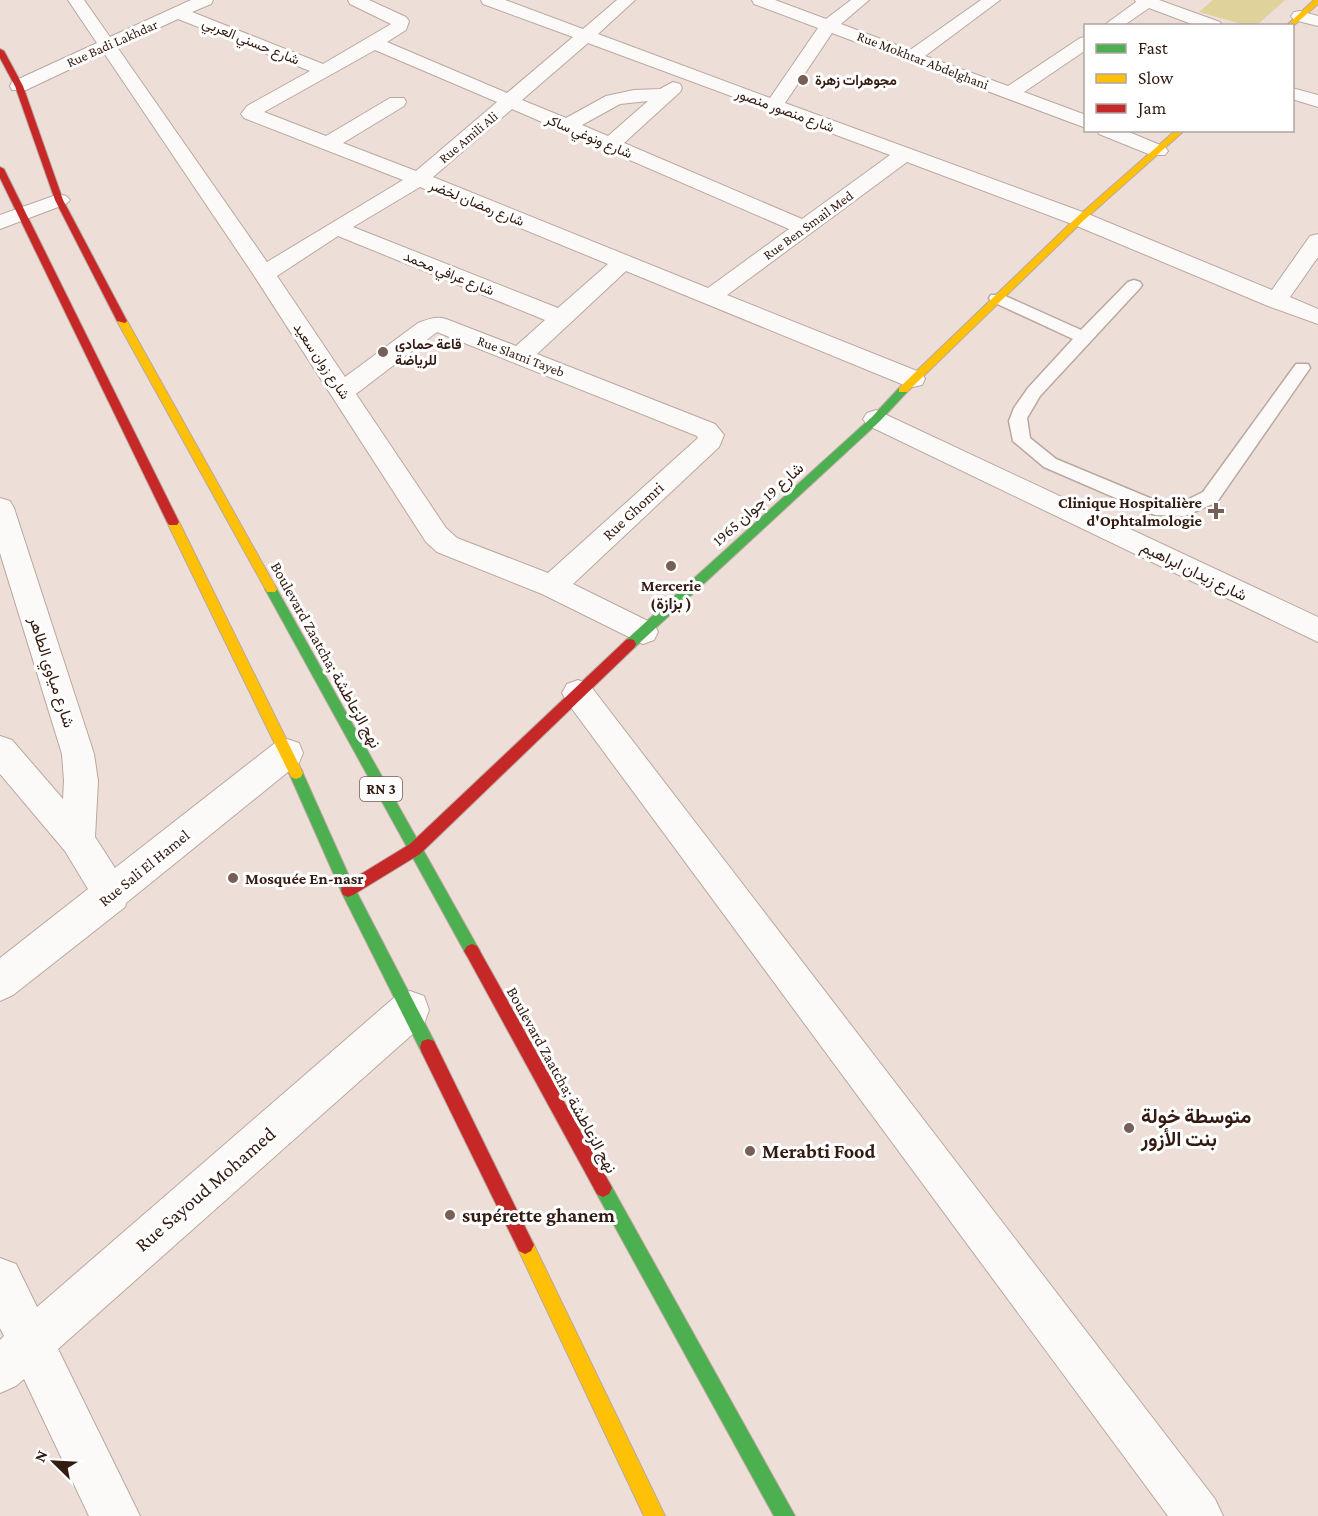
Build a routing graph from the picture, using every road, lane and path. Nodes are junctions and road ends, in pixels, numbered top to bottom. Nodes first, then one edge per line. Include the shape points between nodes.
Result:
1 (76, 0) edge
2 (205, 0) edge
3 (356, 0) edge
4 (489, 0) edge
5 (627, 0) edge
6 (760, 0) edge
7 (795, 0) edge
8 (861, 0) edge
9 (992, 0) edge
10 (1147, 0) edge
11 (1318, 0) edge
12 (179, 13) junction
13 (808, 17) junction
14 (1294, 21) edge
15 (1318, 21) edge
16 (1114, 24) edge
17 (1209, 24) edge
18 (829, 25) junction
19 (585, 36) junction
20 (374, 43) junction
21 (1084, 43) edge
22 (108, 45) junction
23 (0, 51) edge
24 (912, 57) junction
25 (323, 70) junction
26 (689, 74) junction
27 (19, 86) junction
28 (1010, 93) junction
29 (1294, 93) edge
30 (665, 95) junction
31 (1318, 101) edge
32 (397, 102) dead end
33 (510, 102) junction
34 (774, 106) junction
35 (1084, 121) edge
36 (567, 126) junction
37 (1111, 132) edge
38 (1179, 132) edge
39 (327, 144) junction
40 (610, 145) junction
41 (1158, 151) junction
42 (905, 154) junction
43 (0, 169) edge
44 (419, 179) junction
45 (59, 200) junction
46 (22, 214) junction
47 (1080, 219) junction
48 (0, 223) edge
49 (336, 228) junction
50 (805, 228) junction
51 (1318, 241) edge
52 (622, 263) junction
53 (264, 274) junction
54 (1134, 285) dead end
55 (710, 297) junction
56 (997, 298) junction
57 (1276, 301) junction
58 (1318, 317) edge
59 (561, 318) junction
60 (1082, 337) junction
61 (521, 355) junction
62 (1302, 368) dead end
63 (913, 379) junction
64 (343, 391) junction
65 (876, 419) junction
66 (711, 435) joint
67 (0, 508) edge
68 (552, 586) junction
69 (1318, 630) edge
70 (643, 632) junction
71 (578, 693) junction
72 (0, 750) edge
73 (287, 753) junction
74 (77, 840) junction
75 (415, 849) junction
76 (348, 890) junction
77 (112, 895) junction
78 (0, 982) edge
79 (410, 1010) junction
80 (0, 1280) edge
81 (15, 1356) edge
82 (115, 1516) edge
83 (655, 1516) edge
84 (786, 1516) edge
85 (1198, 1516) edge

1 - 22 street, شارع زوان سعيد
2 - 12 street, Rue Badi Lakhdar
3 - 20 street, شارع رمضان لخضر via 400,21 397,30
4 - 19 street, شارع منصور منصور
5 - 19 street, Rue Amili Ali
6 - 13 street, Rue Mokhtar Abdelghani
7 - 13 street
8 - 18 street
9 - 24 street
10 - 16 street
10 - 17 street
11 - 14 main road
12 - 22 street, Rue Badi Lakhdar
12 - 25 street, شارع حسني العربي
13 - 18 street, Rue Mokhtar Abdelghani
14 - 15 street
18 - 24 street, Rue Mokhtar Abdelghani
18 - 34 street
19 - 26 street, شارع منصور منصور
19 - 33 street, Rue Amili Ali
20 - 25 street, شارع رمضان لخضر
20 - 33 street, شارع ونوغي ساكر
21 - 28 street
22 - 27 street, Rue Badi Lakhdar
22 - 53 street, شارع زوان سعيد
23 - 27 main road, Boulevard Zaatcha; نهج الزعاطشة / RN 3
24 - 28 street, Rue Mokhtar Abdelghani
25 - 39 street, شارع رمضان لخضر via 251,114
26 - 30 street
26 - 34 street, شارع منصور منصور
27 - 45 main road, Boulevard Zaatcha; نهج الزعاطشة / RN 3
28 - 35 street, Rue Mokhtar Abdelghani
29 - 31 street
30 - 36 street via 617,97
30 - 40 street
32 - 39 street
33 - 36 street, شارع ونوغي ساكر
33 - 44 street, Rue Amili Ali
34 - 42 street, شارع منصور منصور
36 - 40 street, شارع ونوغي ساكر
37 - 41 street
38 - 41 main road, شارع 19 جوان 1965
39 - 44 street, شارع رمضان لخضر
40 - 50 street, شارع ونوغي ساكر
41 - 47 main road, شارع 19 جوان 1965
42 - 47 street, شارع منصور منصور
42 - 50 street, Rue Ben Smail Med
43 - 46 main road
44 - 49 street, Rue Amili Ali
44 - 52 street, شارع رمضان لخضر
45 - 46 street
45 - 75 main road, Boulevard Zaatcha; نهج الزعاطشة / RN 3
46 - 48 street
46 - 73 main road
47 - 56 main road, شارع 19 جوان 1965
47 - 57 street
49 - 53 street, Rue Amili Ali
49 - 59 street, شارع عرافي محمد
50 - 55 street, Rue Ben Smail Med
51 - 57 street
52 - 55 street, شارع رمضان لخضر
52 - 59 street
53 - 64 street, شارع زوان سعيد
54 - 60 lane
55 - 63 street, شارع رمضان لخضر
56 - 60 lane
56 - 63 main road, شارع 19 جوان 1965
57 - 58 street
59 - 61 street
60 - 62 lane via 1025,404 1018,417 1022,441 1050,463 1155,508 1185,509 1210,497
61 - 64 street, Rue Slatni Tayeb via 432,325
61 - 66 street, Rue Slatni Tayeb
63 - 65 main road, شارع 19 جوان 1965
64 - 68 street, شارع زوان سعيد via 436,535 447,545
65 - 69 street, شارع زيدان ابراهيم
65 - 70 main road, شارع 19 جوان 1965
66 - 68 street, Rue Ghomri via 710,441
67 - 74 street, شارع مياوي الطاهر via 78,754 81,781
68 - 70 street, شارع زوان سعيد
70 - 71 main road, شارع 19 جوان 1965
71 - 75 main road, شارع 19 جوان 1965
71 - 85 street
72 - 74 street
73 - 76 main road
73 - 77 street, Rue Sali El Hamel
74 - 77 street
75 - 76 main road, شارع 19 جوان 1965
75 - 84 main road, Boulevard Zaatcha; نهج الزعاطشة / RN 3
76 - 79 main road
77 - 78 street, Rue Sali El Hamel
79 - 81 street, Rue Sayoud Mohamed
79 - 83 main road
80 - 81 street
81 - 82 street

